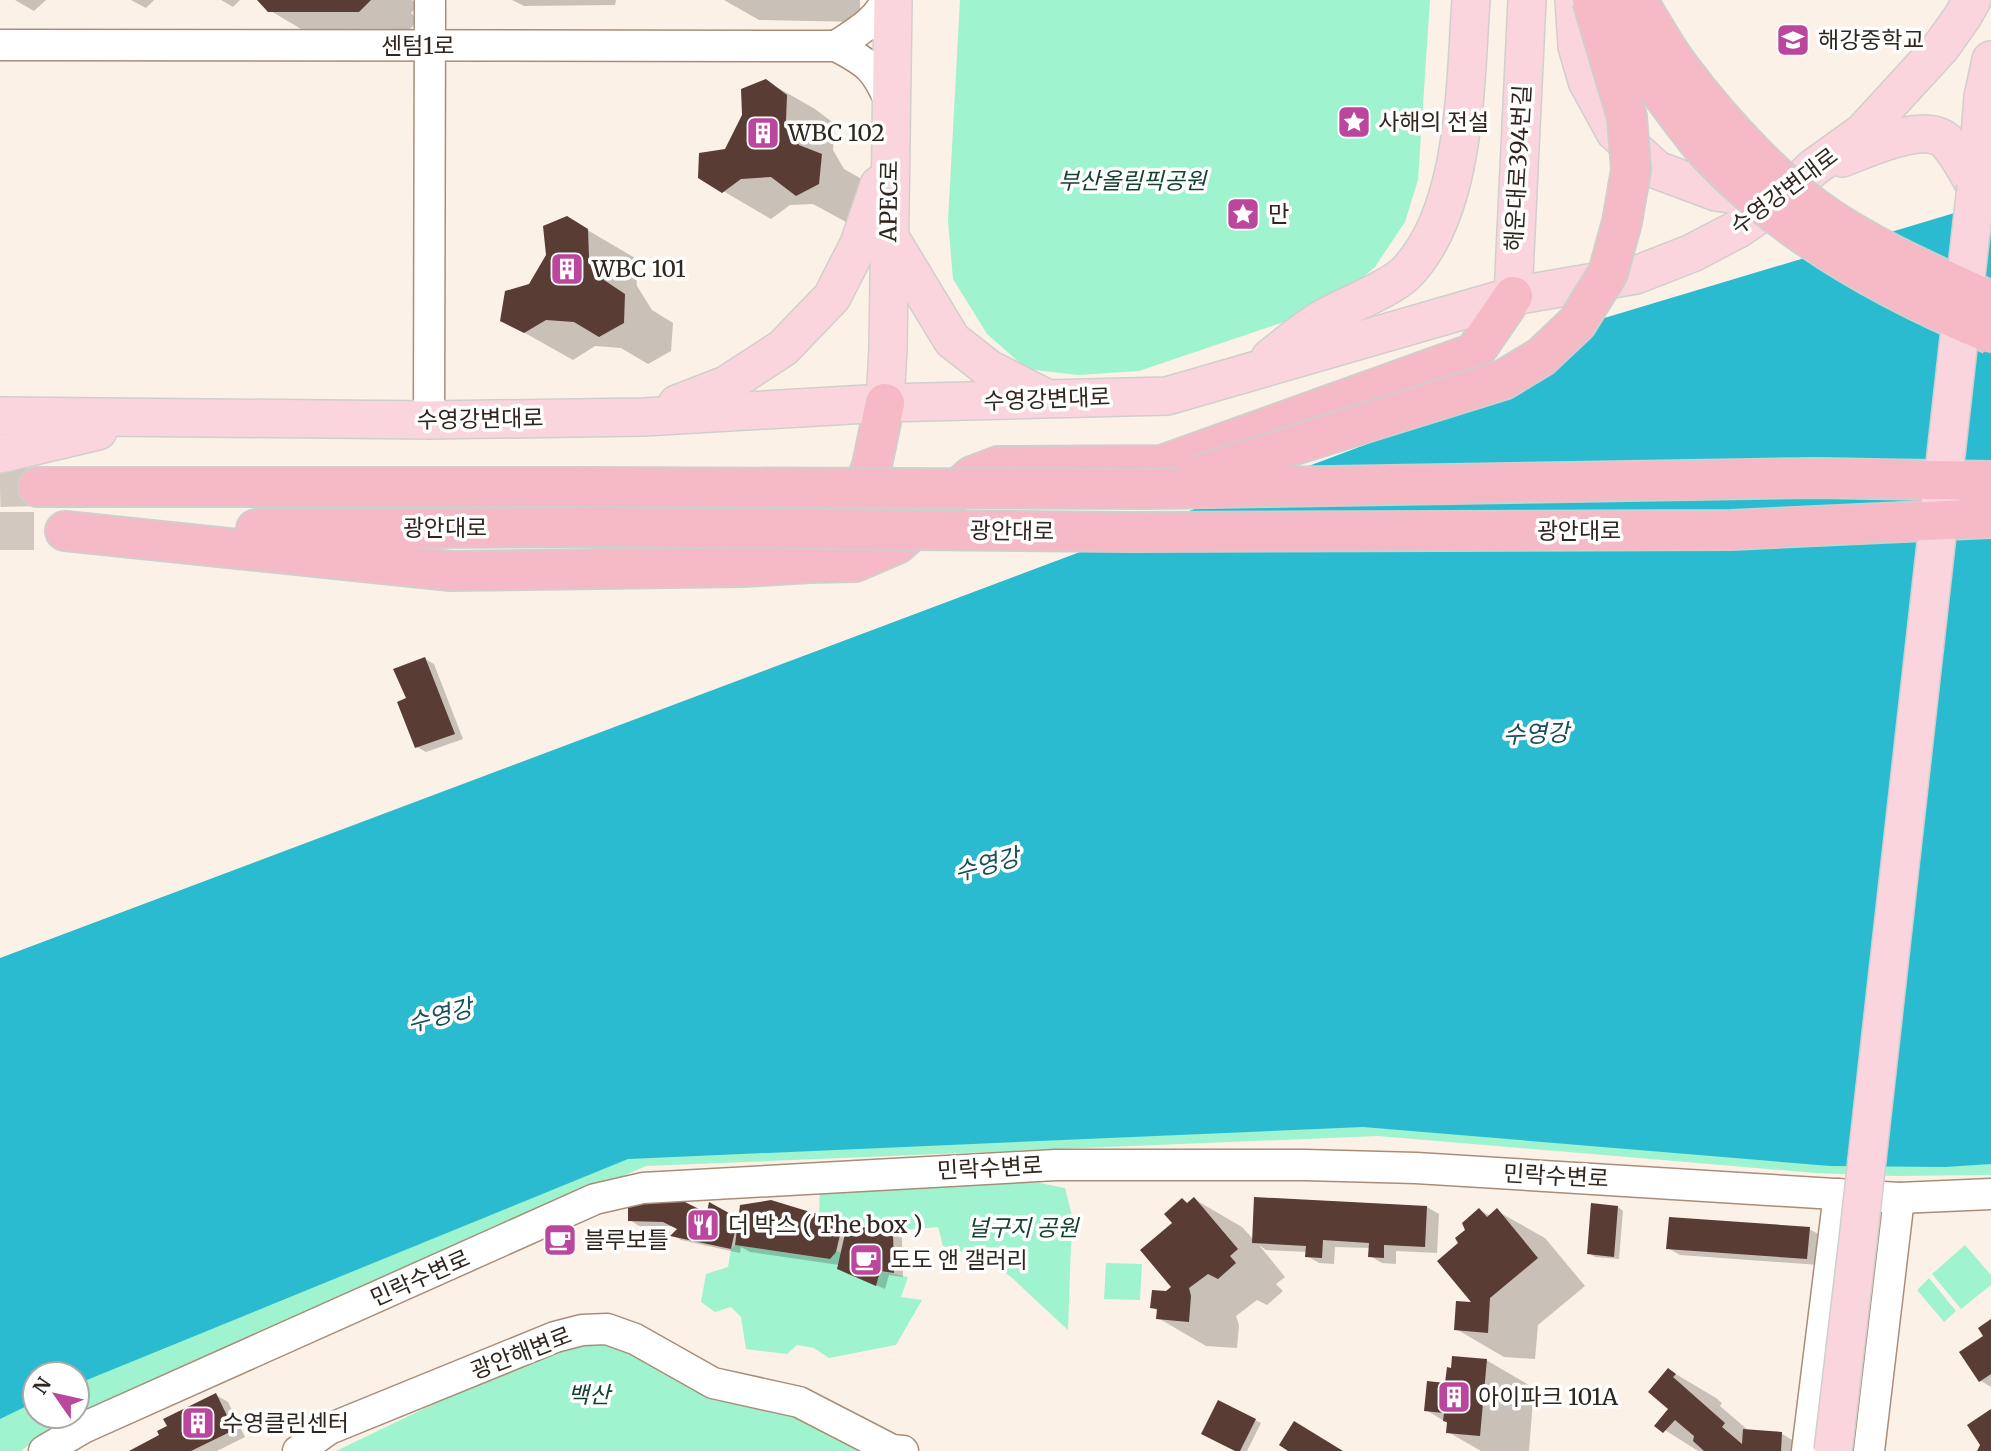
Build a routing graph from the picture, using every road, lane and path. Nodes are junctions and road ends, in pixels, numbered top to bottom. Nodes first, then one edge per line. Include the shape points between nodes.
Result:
1 (430, 0) edge
2 (886, 0) edge
3 (893, 0) edge
4 (1471, 0) edge
5 (1517, 0) edge
6 (1529, 0) edge
7 (1574, 0) edge
8 (1592, 0) edge
9 (1601, 0) edge
10 (1637, 0) edge
11 (1972, 0) edge
12 (1525, 41) junction
13 (0, 45) edge
14 (836, 46) junction
15 (430, 47) junction
16 (1991, 60) edge
17 (891, 104) junction
18 (890, 151) junction
19 (1813, 168) junction
20 (1976, 187) junction
21 (1779, 201) junction
22 (888, 235) junction
23 (1513, 296) junction
24 (1991, 301) edge
25 (1991, 334) edge
26 (1252, 371) junction
27 (1050, 400) junction
28 (885, 403) junction
29 (0, 416) edge
30 (644, 416) junction
31 (153, 418) junction
32 (429, 420) junction
33 (0, 454) edge
34 (1991, 481) edge
35 (38, 487) tunnel mouth
36 (1149, 489) junction
37 (1991, 518) edge
38 (809, 563) junction
39 (1839, 1194) junction
40 (1991, 1194) edge
41 (1899, 1198) junction
42 (46, 1450) edge
43 (298, 1451) edge
44 (903, 1451) edge
45 (1807, 1451) edge
46 (1833, 1451) edge
47 (1869, 1451) edge

1 - 15 street
2 - 14 street via 860,30
3 - 17 main road, APEC로
4 - 26 main road via 1454,171 1439,222 1423,251 1404,275 1322,319
5 - 12 main road, 해운대로394번길
6 - 12 main road, 해운대로394번길
7 - 21 main road via 1577,46 1587,81 1615,132 1657,170 1716,192
8 - 36 highway, bridge via 1627,117 1631,170 1608,273 1577,323 1541,357 1503,380
9 - 25 highway, bridge via 1653,83 1709,155 1763,202 1860,272
10 - 24 highway, bridge via 1686,76 1783,181 1841,226
11 - 19 main road, 수영강변대로 via 1941,47 1900,93 1863,132
12 - 23 main road, 해운대로394번길
13 - 15 street, 센텀1로
14 - 15 street, 센텀1로
14 - 17 street via 859,58 879,77
15 - 32 street
16 - 20 main road via 1983,97
17 - 18 main road, APEC로
18 - 22 main road, APEC로
18 - 30 main road via 859,244 832,297 783,348 726,385
19 - 20 main road via 1913,134 1928,134 1945,140
19 - 21 main road, 수영강변대로
20 - 46 main road, bridge
21 - 23 main road, 수영강변대로 via 1692,253 1636,275
22 - 27 main road via 952,340 989,369
22 - 28 main road, APEC로
23 - 26 main road, 수영강변대로
23 - 38 highway via 1474,352 1162,465 998,466 972,476 897,544 855,562
26 - 27 main road, 수영강변대로 via 1167,396
27 - 28 main road, 수영강변대로
28 - 30 main road, 수영강변대로
28 - 38 highway via 872,466 856,511 836,541
29 - 31 main road, 수영강변대로
30 - 32 main road, 수영강변대로
31 - 32 main road, 수영강변대로
31 - 33 main road
34 - 36 highway, 광안대로, bridge via 1815,478
35 - 36 highway, 광안대로, bridge
37 - 38 highway, 광안대로, bridge via 1704,530 1131,532 592,527 49,531 450,571
39 - 41 street, 민락수변로
39 - 42 street, 민락수변로 via 1305,1165 1056,1165 643,1188 595,1199 83,1428
39 - 45 street
40 - 41 street, 민락수변로
41 - 47 street
43 - 44 street, 광안해변로 via 329,1429 555,1337 607,1329 635,1339 713,1383 799,1402 892,1450

